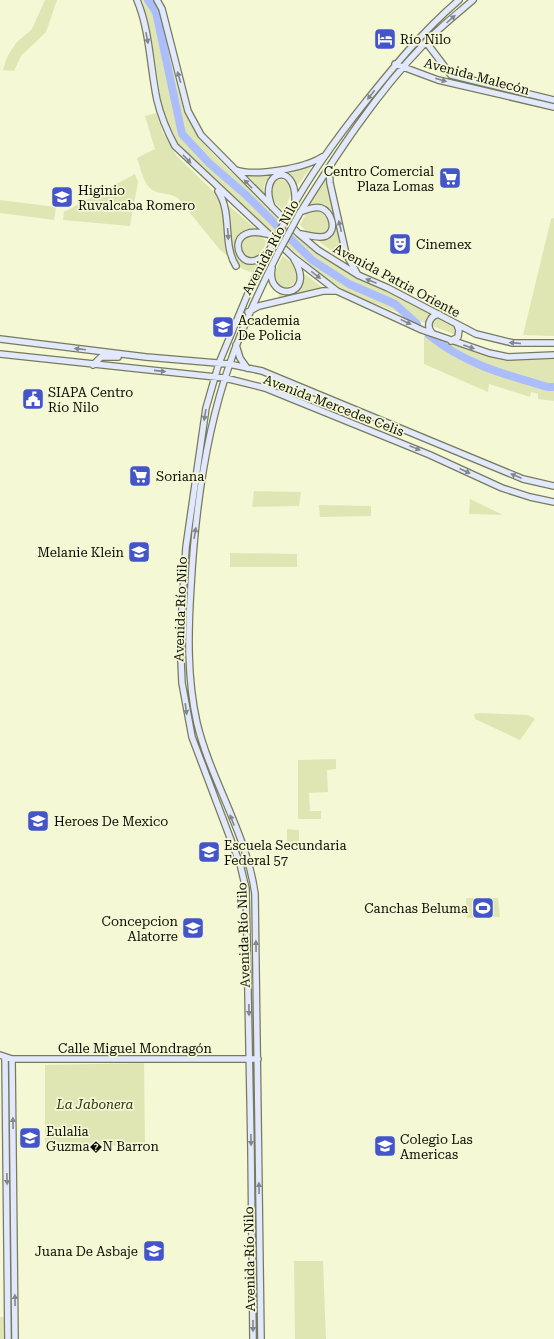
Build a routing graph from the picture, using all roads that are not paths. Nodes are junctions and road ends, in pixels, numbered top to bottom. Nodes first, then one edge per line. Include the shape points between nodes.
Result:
1 (137, 0) edge
2 (157, 0) edge
3 (459, 0) edge
4 (473, 0) edge
5 (426, 42) junction
6 (395, 64) junction
7 (404, 67) junction
8 (554, 100) edge
9 (554, 108) edge
10 (324, 156) junction
11 (329, 166) junction
12 (234, 169) junction
13 (214, 184) junction
14 (294, 203) junction
15 (273, 209) junction
16 (299, 214) junction
17 (268, 234) junction
18 (299, 234) junction
19 (267, 254) junction
20 (293, 257) junction
21 (274, 260) junction
22 (236, 266) dead end
23 (358, 275) junction
24 (337, 291) junction
25 (242, 309) junction
26 (249, 312) junction
27 (439, 314) junction
28 (456, 325) junction
29 (433, 334) junction
30 (0, 339) edge
31 (450, 341) junction
32 (554, 343) edge
33 (236, 345) junction
34 (0, 354) edge
35 (554, 355) edge
36 (146, 357) junction
37 (219, 363) junction
38 (93, 364) junction
39 (229, 364) junction
40 (247, 368) junction
41 (216, 377) junction
42 (225, 378) junction
43 (554, 486) edge
44 (554, 502) edge
45 (2, 1056) edge
46 (12, 1059) junction
47 (249, 1059) junction
48 (258, 1059) junction
49 (12, 1260) junction
50 (8, 1339) edge
51 (15, 1339) edge
52 (253, 1339) edge
53 (261, 1339) edge

1 -> 13 main road via 145,26 157,100 167,131 175,146
12 -> 2 main road, Avenida Patria Oriente via 201,135 188,111 162,9
3 - 6 main road, Avenida Río Nilo via 425,30
5 -> 4 main road, Avenida Río Nilo
5 - 7 main road, Avenida Río Nilo
5 - 8 main road, Avenida Malecón via 451,75
6 - 7 main road, Avenida Malecón
6 -> 10 main road, Avenida Río Nilo
7 -> 9 main road, Avenida Malecón via 438,80
7 - 11 main road, Avenida Río Nilo via 374,102
10 - 12 main road via 313,163 290,168 250,173
10 - 14 main road, Avenida Río Nilo
11 - 16 main road, Avenida Río Nilo
23 -> 11 main road via 346,254 329,178
15 -> 12 main road, Avenida Patria Oriente
13 - 17 main road
13 -> 22 main road via 223,198 230,252
14 - 15 main road via 292,181 283,176 273,177 269,182 268,198
14 - 19 main road, Avenida Río Nilo, bridge
15 - 18 main road, Avenida Patria Oriente
16 - 18 main road via 317,207 322,208 328,212 333,225 331,232 326,236
16 - 21 main road, Avenida Río Nilo, bridge
17 - 19 main road via 247,232 241,237 238,246 240,255 248,261 255,261
17 - 20 main road
18 - 23 main road, Avenida Patria Oriente via 318,250
19 - 25 main road, Avenida Río Nilo
20 - 21 main road via 302,279 299,286 283,292 275,287 271,273
20 -> 24 main road
21 - 26 main road, Avenida Río Nilo
27 -> 23 main road, Avenida Patria Oriente
24 - 26 main road via 323,291 259,306
24 -> 29 main road
25 - 26 main road
25 - 37 main road, Avenida Río Nilo
26 - 33 main road, Avenida Río Nilo
27 - 28 main road, Avenida Patria Oriente
27 - 29 main road via 430,322 429,328
28 - 31 main road via 459,330 458,337
32 -> 28 main road, Avenida Patria Oriente via 500,341
29 - 31 main road
36 -> 30 main road, Avenida Mercedes Celis
31 -> 35 main road via 498,356
33 - 39 main road, Avenida Río Nilo
33 - 40 main road via 240,358
34 - 38 main road, Avenida Mercedes Celis
36 - 37 main road, Avenida Mercedes Celis
36 - 38 main road via 101,357
37 - 39 main road, Avenida Mercedes Celis
37 - 41 main road, Avenida Río Nilo
38 -> 41 main road, Avenida Mercedes Celis
39 - 40 main road, Avenida Mercedes Celis
39 - 42 main road, Avenida Río Nilo
43 -> 40 main road, Avenida Mercedes Celis via 523,479 270,373
41 - 42 main road, Avenida Mercedes Celis
41 -> 47 main road, Avenida Río Nilo via 206,408 186,547 181,670 192,737 245,880 248,914
42 -> 44 main road, Avenida Mercedes Celis via 275,391 443,460 502,488
48 -> 42 main road, Avenida Río Nilo via 254,886 248,862 200,734 188,644 193,547 206,455
45 - 46 main road
45 -> 49 main road
46 - 47 main road, Calle Miguel Mondragón
49 -> 46 main road
47 - 48 main road, Calle Miguel Mondragón
47 -> 52 main road, Avenida Río Nilo
53 -> 48 main road, Avenida Río Nilo
49 - 50 main road
51 -> 49 main road

